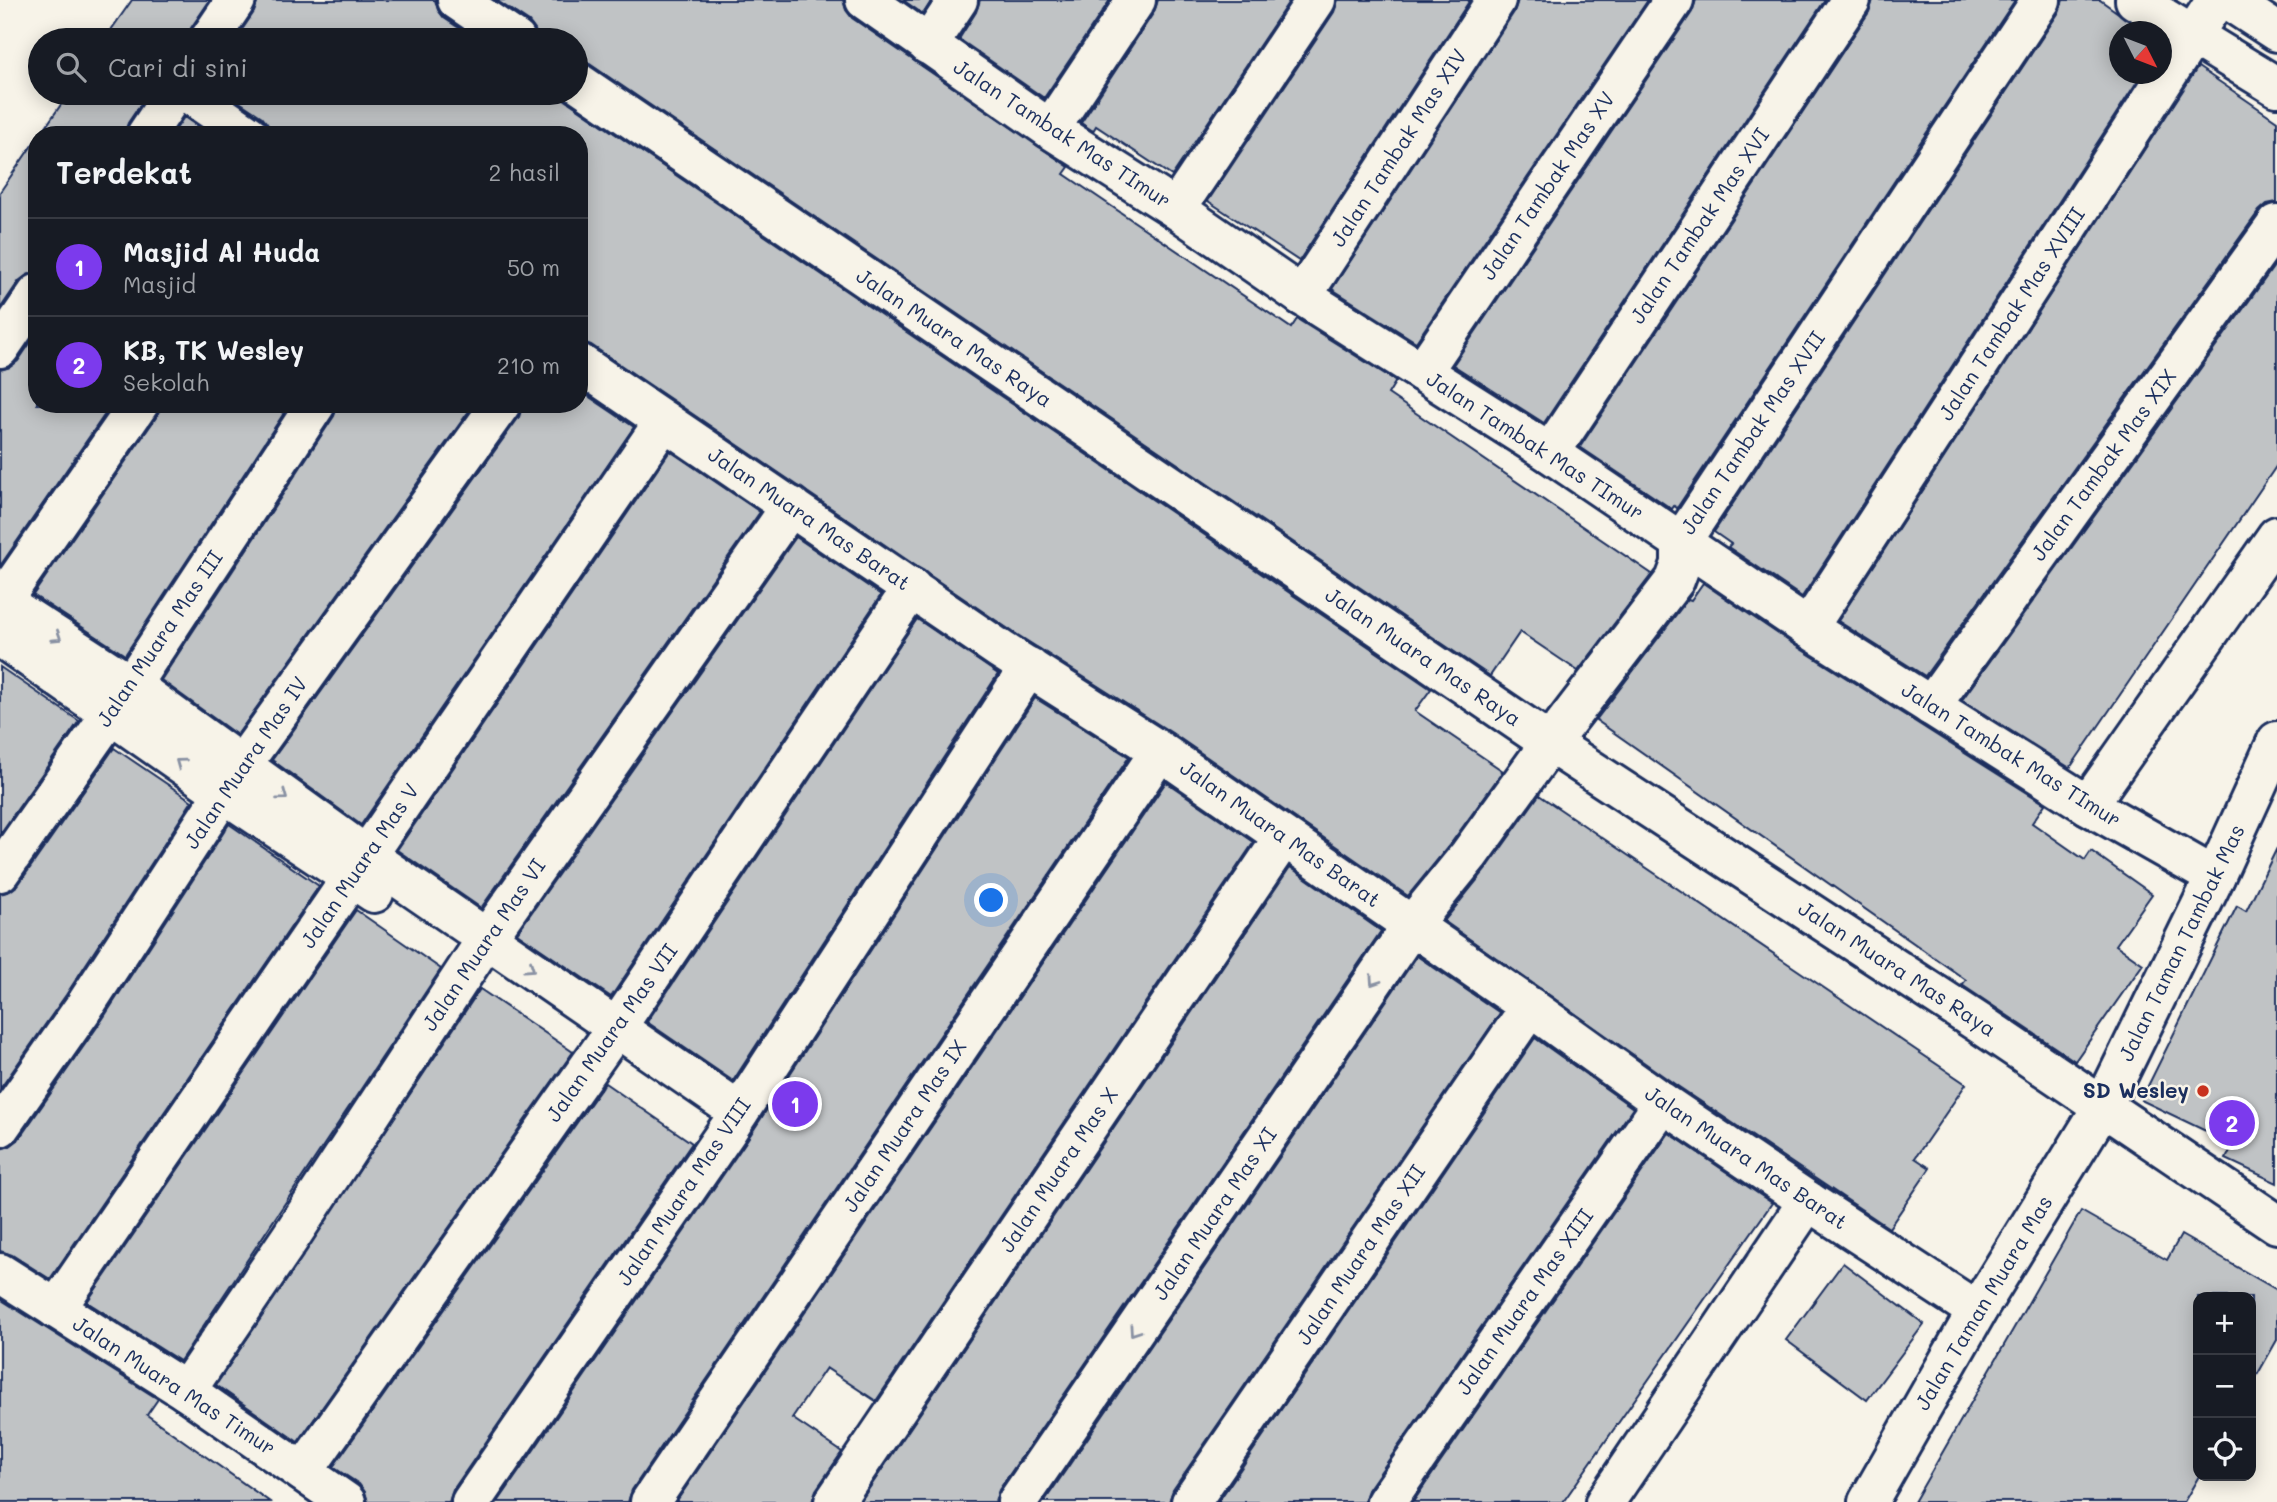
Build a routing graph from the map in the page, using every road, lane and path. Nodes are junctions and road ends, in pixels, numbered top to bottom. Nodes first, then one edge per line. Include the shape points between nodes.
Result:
1 (236, 0) edge
2 (457, 0) edge
3 (865, 0) edge
4 (958, 0) edge
5 (1136, 0) edge
6 (1316, 0) edge
7 (1496, 0) edge
8 (1674, 0) edge
9 (1851, 0) edge
10 (2040, 0) edge
11 (2135, 0) edge
12 (2216, 0) edge
13 (2228, 0) edge
14 (217, 28) edge
15 (498, 28) edge
16 (2277, 32) edge
17 (2193, 34) junction
18 (928, 45) junction
19 (2277, 87) edge
20 (588, 89) edge
21 (166, 105) edge
22 (205, 105) edge
23 (152, 126) edge
24 (236, 126) edge
25 (1050, 129) junction
26 (1176, 209) junction
27 (2277, 224) edge
28 (1303, 296) junction
29 (28, 307) edge
30 (0, 348) edge
31 (588, 369) edge
32 (1422, 372) junction
33 (133, 413) edge
34 (310, 413) edge
35 (495, 413) edge
36 (664, 421) junction
37 (1550, 453) junction
38 (791, 506) junction
39 (2277, 537) edge
40 (1681, 542) junction
41 (912, 588) junction
42 (0, 611) edge
43 (1808, 628) junction
44 (1029, 667) junction
45 (121, 699) junction
46 (1931, 706) junction
47 (2277, 741) edge
48 (1550, 743) junction
49 (1160, 751) junction
50 (232, 780) junction
51 (2088, 805) junction
52 (1283, 838) junction
53 (359, 867) junction
54 (0, 872) edge
55 (2215, 877) junction
56 (1412, 925) junction
57 (479, 949) junction
58 (1530, 1007) junction
59 (610, 1037) junction
60 (1663, 1103) junction
61 (2104, 1106) junction
62 (733, 1121) junction
63 (0, 1127) edge
64 (1808, 1202) junction
65 (2277, 1224) edge
66 (0, 1273) edge
67 (56, 1310) junction
68 (1977, 1311) junction
69 (186, 1391) junction
70 (303, 1472) junction
71 (346, 1502) edge
72 (471, 1502) edge
73 (650, 1502) edge
74 (834, 1502) edge
75 (1017, 1502) edge
76 (1191, 1502) edge
77 (1387, 1502) edge
78 (1605, 1502) edge
79 (1868, 1502) edge

1 - 14 street
2 - 15 street
3 - 18 street, Jalan Tambak Mas TImur
4 - 18 street
5 - 25 street
6 - 26 street
7 - 28 street, Jalan Tambak Mas XIV
8 - 32 street, Jalan Tambak Mas XV
9 - 37 street, Jalan Tambak Mas XVI
10 - 40 street, Jalan Tambak Mas XVII
11 - 17 street
12 - 17 street, Jalan Tambak Mas XVIII
13 - 16 street
17 - 19 street
17 - 43 street, Jalan Tambak Mas XVIII
18 - 25 street, Jalan Tambak Mas TImur
20 - 48 street, Jalan Muara Mas Raya
21 - 23 street
22 - 24 street
25 - 26 street, Jalan Tambak Mas TImur
26 - 28 street, Jalan Tambak Mas TImur
27 - 46 street, Jalan Tambak Mas XIX
28 - 32 street, Jalan Tambak Mas TImur
29 - 30 street
31 - 36 street, Jalan Muara Mas Barat
32 - 37 street, Jalan Tambak Mas TImur
33 - 42 street
34 - 45 street, Jalan Muara Mas III
35 - 50 street, Jalan Muara Mas IV
36 - 38 street, Jalan Muara Mas Barat
36 - 53 street, Jalan Muara Mas V
37 - 40 street, Jalan Tambak Mas TImur
38 - 41 street, Jalan Muara Mas Barat
38 - 57 street, Jalan Muara Mas VI
39 - 51 street
40 - 43 street, Jalan Tambak Mas TImur
40 - 48 street, Jalan Tambak Mas XVII via 1675,580
41 - 44 street, Jalan Muara Mas Barat
41 - 59 street, Jalan Muara Mas VII
42 - 45 street
43 - 46 street, Jalan Tambak Mas TImur
44 - 49 street, Jalan Muara Mas Barat
44 - 62 street, Jalan Muara Mas VIII
45 - 50 street
45 - 54 street, Jalan Muara Mas III
46 - 51 street, Jalan Tambak Mas TImur
47 - 55 street, Jalan Taman Tambak Mas
48 - 56 street, Jalan Tambak Mas XVII
48 - 61 street, Jalan Muara Mas Raya
49 - 52 street, Jalan Muara Mas Barat
49 - 73 street, Jalan Muara Mas IX
50 - 53 street
50 - 63 street, Jalan Muara Mas IV
51 - 55 street, Jalan Tambak Mas TImur
52 - 56 street, Jalan Muara Mas Barat
52 - 74 street, Jalan Muara Mas X
53 - 57 street
53 - 67 street, Jalan Muara Mas V
55 - 61 street, Jalan Taman Tambak Mas
56 - 58 street, Jalan Muara Mas Barat
56 -> 75 street, Jalan Muara Mas XI
57 - 59 street
57 - 69 street, Jalan Muara Mas VI
58 - 60 street, Jalan Muara Mas Barat
58 - 76 street, Jalan Muara Mas XII
59 - 62 street
59 - 70 street, Jalan Muara Mas VII
60 - 64 street, Jalan Muara Mas Barat
60 - 77 street, Jalan Muara Mas XIII
61 - 65 street, Jalan Muara Mas Raya
61 - 68 street, Jalan Taman Muara Mas
62 - 72 street, Jalan Muara Mas VIII
64 - 68 street, Jalan Muara Mas Barat
64 - 78 street
66 - 67 street, Jalan Muara Mas Timur
67 - 69 street, Jalan Muara Mas Timur
68 - 79 street, Jalan Taman Muara Mas
69 - 70 street, Jalan Muara Mas Timur
70 - 71 street, Jalan Muara Mas Timur

